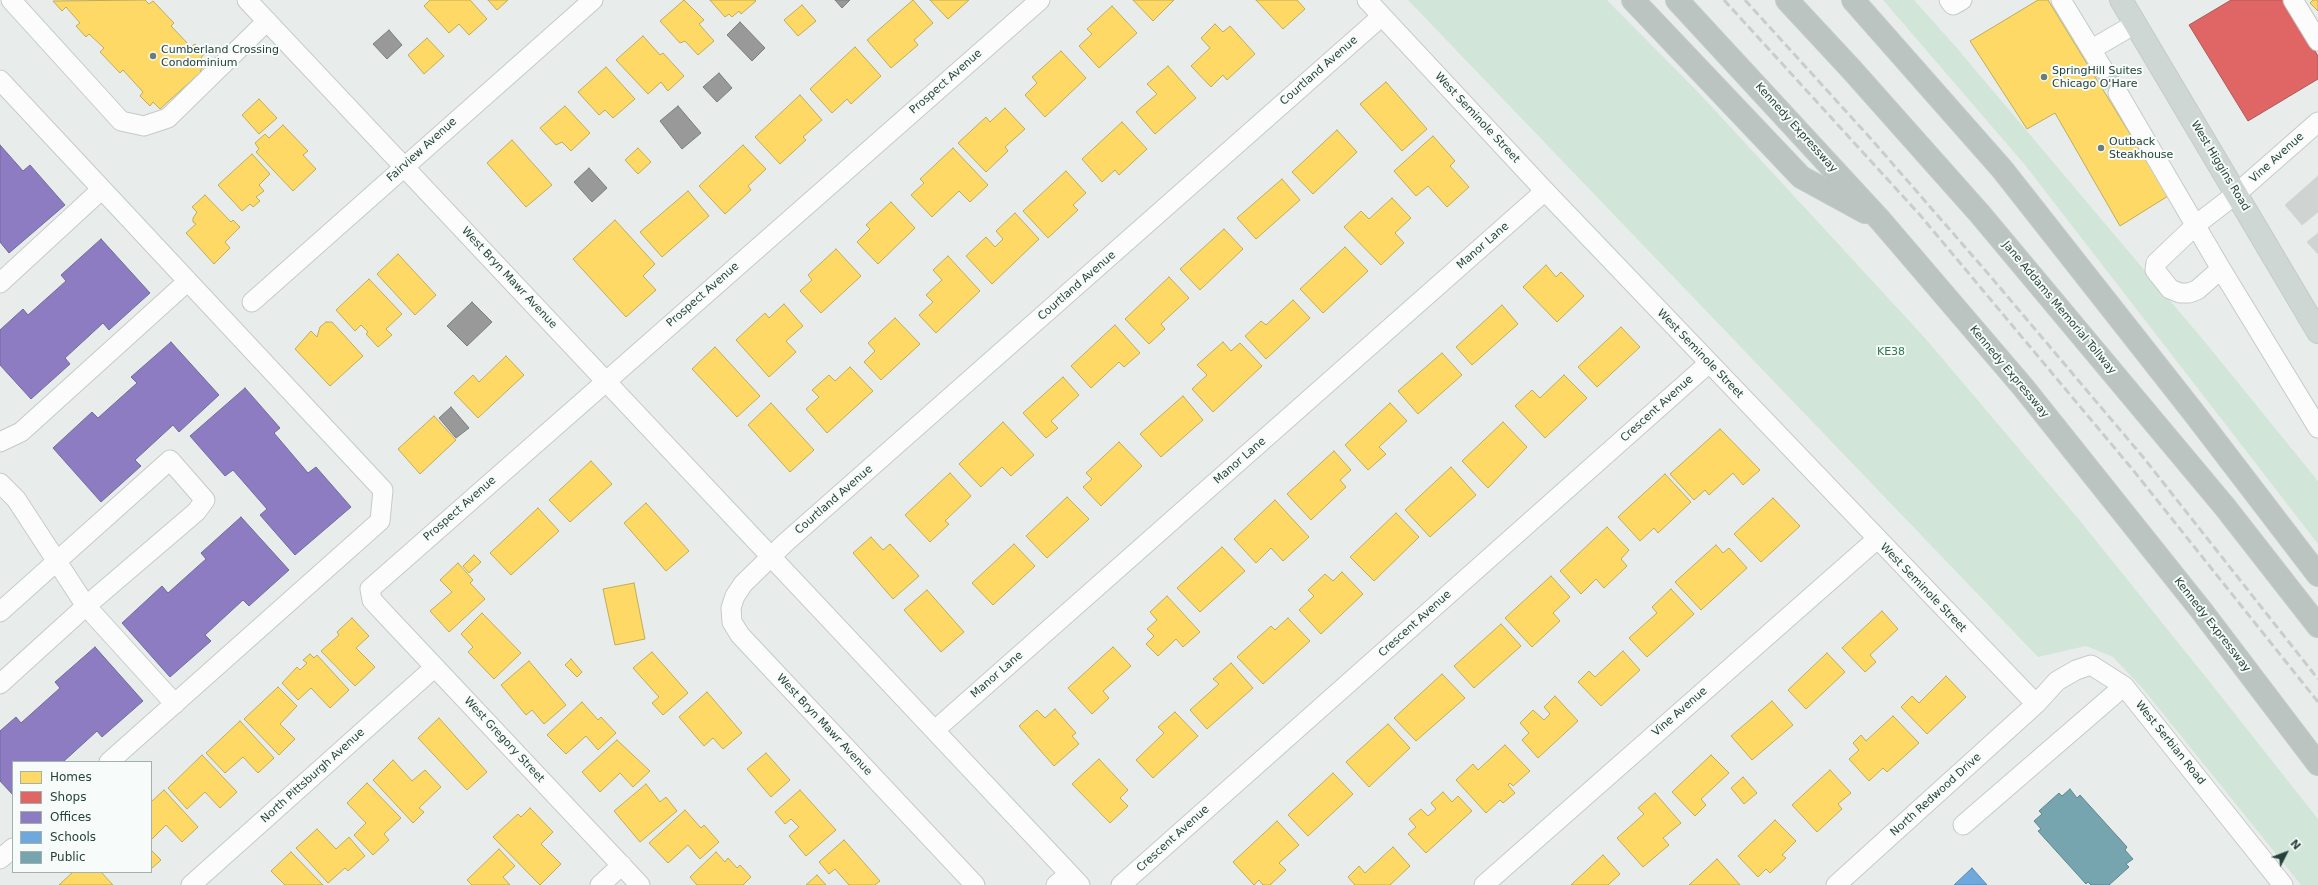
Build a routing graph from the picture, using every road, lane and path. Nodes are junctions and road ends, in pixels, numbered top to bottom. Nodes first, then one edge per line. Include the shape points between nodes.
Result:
1 (11, 0) edge
2 (247, 0) edge
3 (594, 0) edge
4 (1040, 0) edge
5 (1367, 0) edge
6 (1633, 0) edge
7 (1678, 0) edge
8 (1787, 0) edge
9 (1853, 0) edge
10 (1949, 0) edge
11 (1962, 0) edge
12 (2061, 0) edge
13 (2121, 0) edge
14 (2293, 0) edge
15 (1382, 16) junction
16 (267, 22) junction
17 (2135, 24) junction
18 (2318, 41) edge
19 (2092, 49) junction
20 (2103, 69) tunnel mouth
21 (0, 80) edge
22 (2118, 93) tunnel mouth
23 (2318, 122) edge
24 (403, 166) junction
25 (102, 189) junction
26 (1545, 191) junction
27 (2236, 194) junction
28 (1880, 221) junction
29 (2196, 224) junction
30 (2221, 269) junction
31 (188, 281) junction
32 (0, 283) edge
33 (252, 302) dead end
34 (2318, 332) edge
35 (1709, 363) junction
36 (606, 381) junction
37 (2318, 428) edge
38 (0, 442) edge
39 (0, 483) edge
40 (1877, 539) junction
41 (771, 556) junction
42 (56, 561) junction
43 (2318, 575) edge
44 (370, 593) joint
45 (86, 606) junction
46 (0, 612) edge
47 (2318, 626) edge
48 (435, 667) junction
49 (0, 684) edge
50 (2124, 686) junction
51 (175, 704) junction
52 (2036, 704) junction
53 (935, 730) junction
54 (110, 761) edge
55 (2318, 764) edge
56 (1963, 825) dead end
57 (12, 849) edge
58 (0, 860) edge
59 (622, 865) junction
60 (1068, 881) edge
61 (191, 885) edge
62 (600, 885) edge
63 (640, 885) edge
64 (975, 885) edge
65 (1121, 885) edge
66 (1484, 885) edge
67 (1836, 885) edge
68 (2283, 885) edge

1 - 16 street via 121,120 144,126 168,118
2 - 16 street, West Bryn Mawr Avenue
3 - 24 street, Fairview Avenue
4 - 36 street, Prospect Avenue
5 - 15 street, West Seminole Street
6 - 28 highway via 1801,176
7 - 28 highway, Kennedy Expressway
8 - 47 highway, Jane Addams Memorial Tollway via 1980,214 2225,507
9 - 43 highway via 2002,169 2194,412
10 - 11 street via 1953,5
12 - 19 street
13 - 17 main road, West Higgins Road
14 - 18 street
15 - 26 street, West Seminole Street
15 - 41 street, Courtland Avenue
16 - 24 street, West Bryn Mawr Avenue
17 - 19 street
17 - 27 main road, West Higgins Road
19 - 20 street
21 - 25 street
22 - 29 street
23 - 27 street, Vine Avenue
24 - 33 street, Fairview Avenue
24 - 36 street, West Bryn Mawr Avenue
25 - 31 street
25 - 32 street
26 - 35 street, West Seminole Street
26 - 53 street, Manor Lane
27 - 29 street, Vine Avenue
27 - 34 main road, West Higgins Road
28 - 55 highway, Kennedy Expressway via 2023,387 2201,610
29 - 30 street
29 - 30 street, Vine Avenue via 2156,263 2155,270 2170,289 2189,293 2197,290
30 - 37 street
31 - 38 street via 21,432
31 - 51 street via 383,490 380,521
35 - 40 street, West Seminole Street
35 - 65 street, Crescent Avenue
36 - 41 street, West Bryn Mawr Avenue
36 - 44 street, Prospect Avenue via 374,584
39 - 42 street via 16,499
40 - 52 street, West Seminole Street
40 - 66 street, Vine Avenue
41 - 53 street, West Bryn Mawr Avenue
41 - 64 street, West Bryn Mawr Avenue via 743,584 735,596 731,608 732,622 740,635
42 - 45 street
42 - 45 street via 170,460 204,500 196,512
42 - 46 street
44 - 48 street, West Gregory Street via 380,609
45 - 49 street
45 - 51 street
48 - 59 street, West Gregory Street
48 - 61 street, North Pittsburgh Avenue
50 - 52 street, West Serbian Road via 2091,665 2076,670 2058,681
50 - 56 street
50 - 68 street, West Serbian Road
51 - 54 street
52 - 67 street, North Redwood Drive
53 - 60 street, West Bryn Mawr Avenue
57 - 58 street
59 - 62 street
59 - 63 street, West Gregory Street

